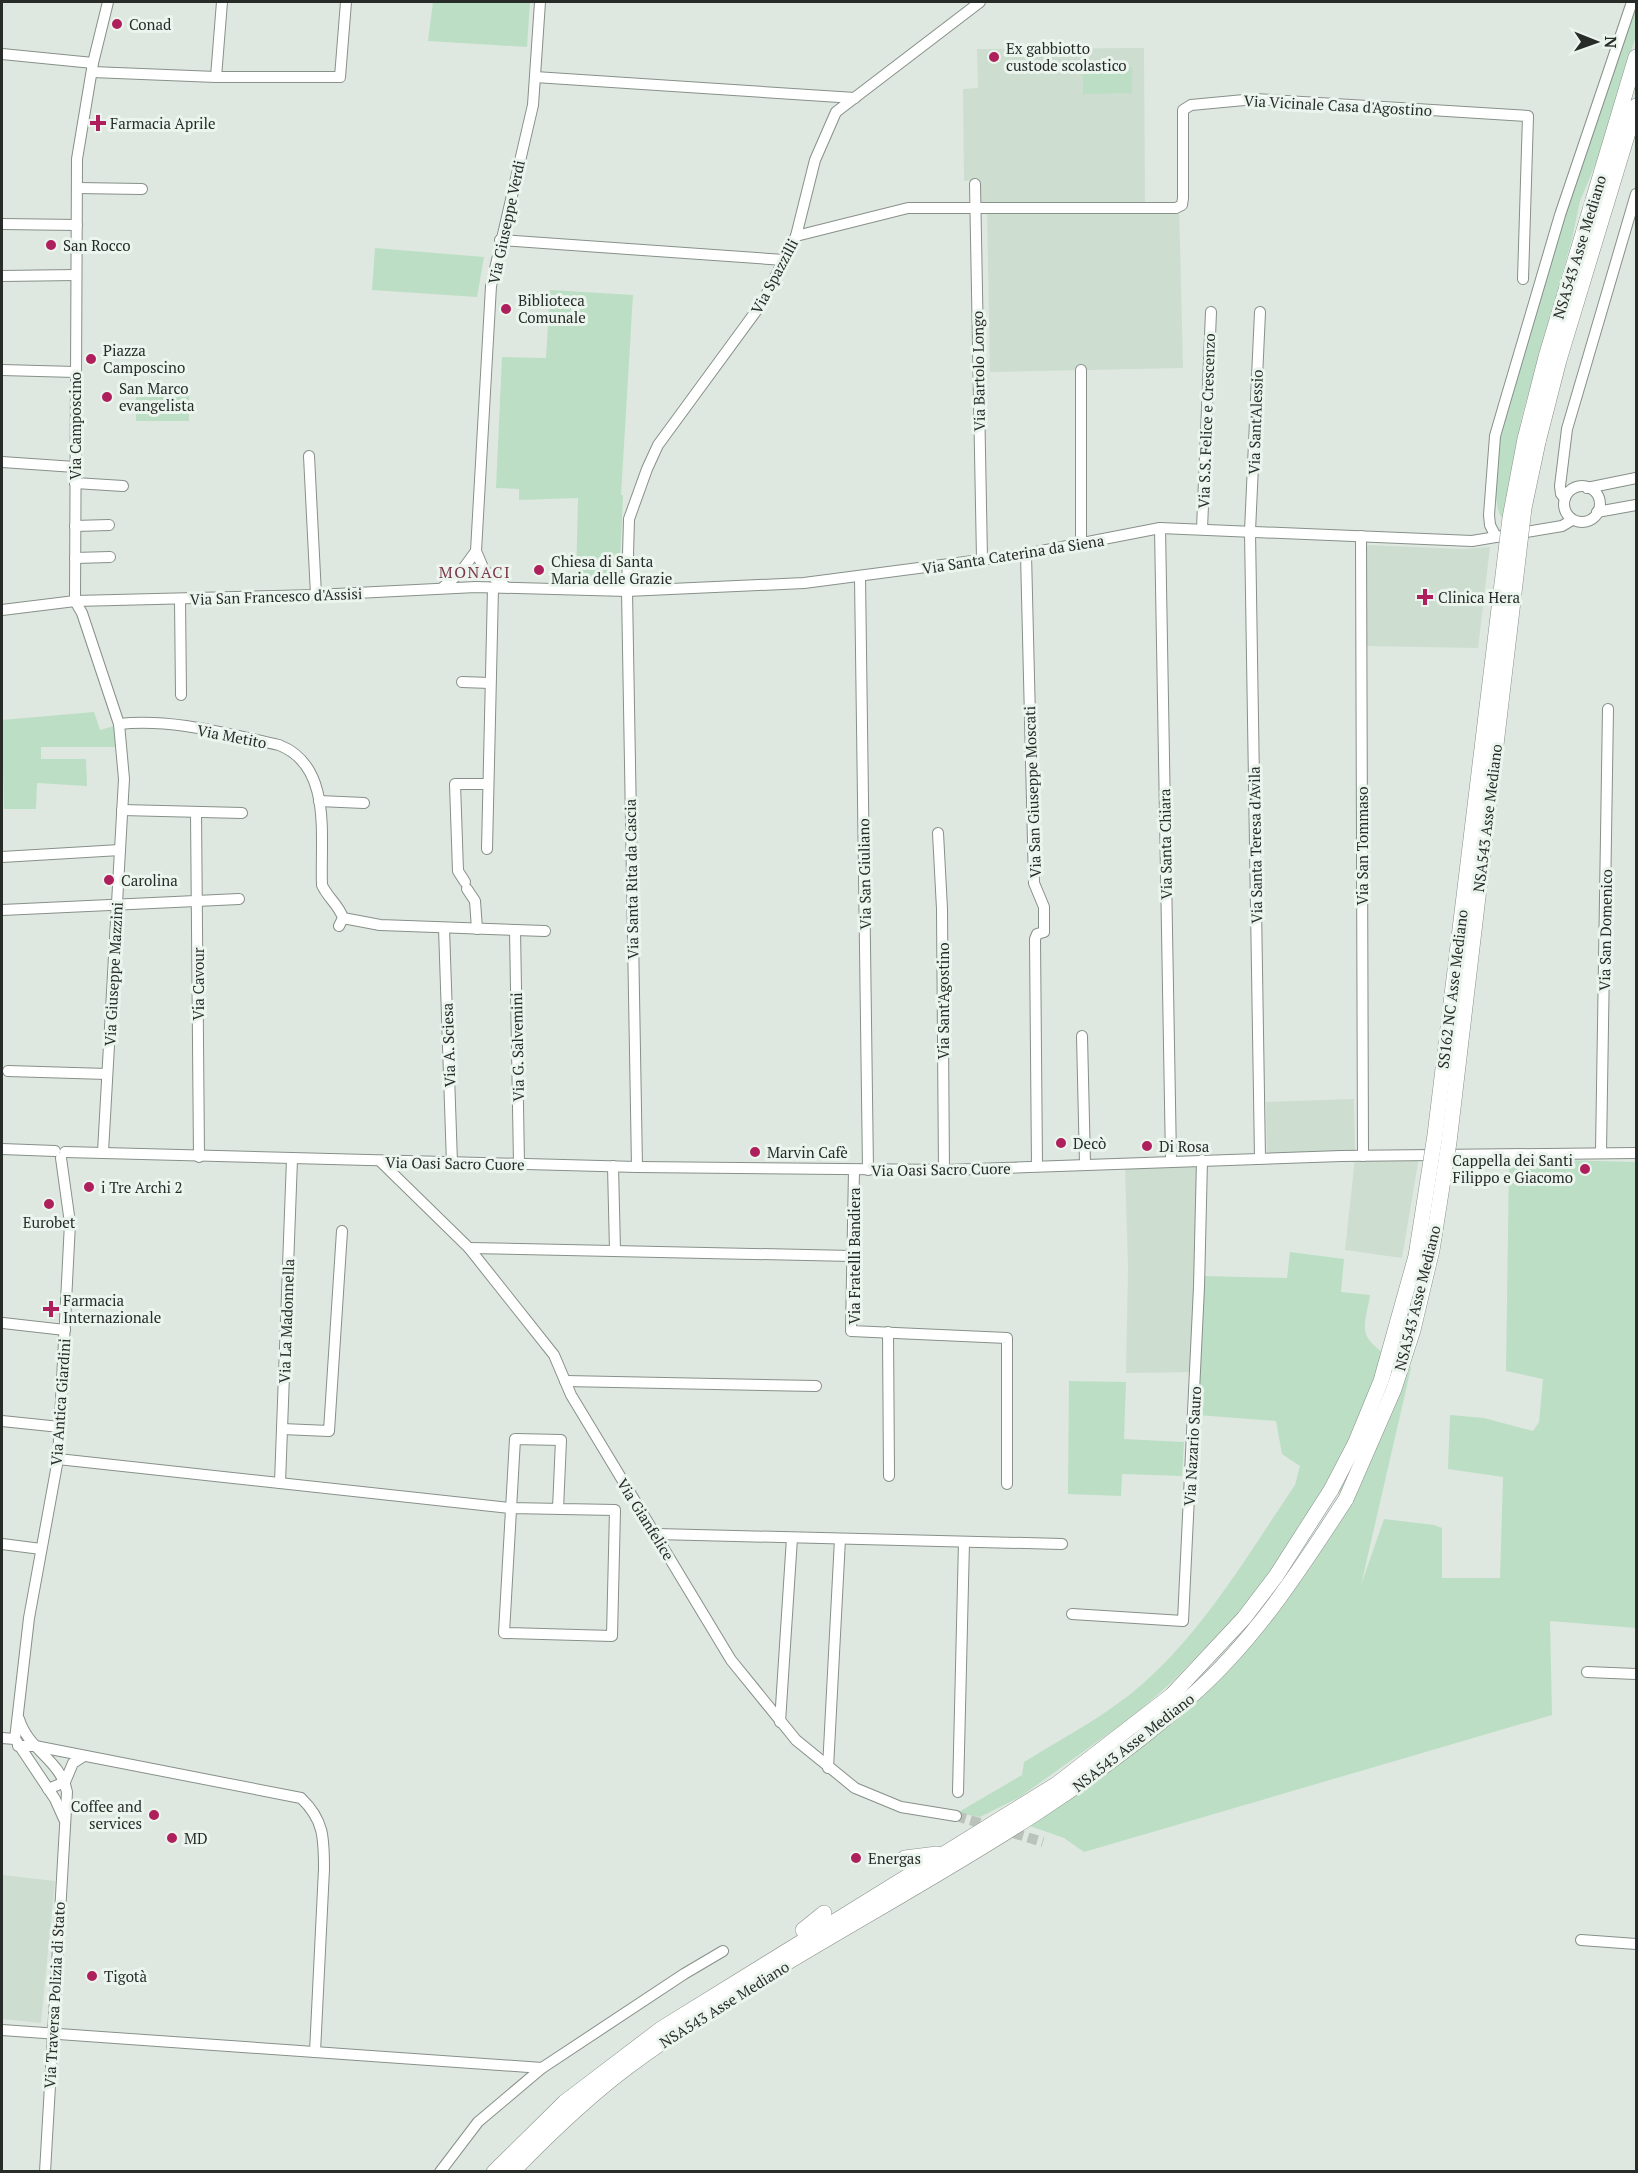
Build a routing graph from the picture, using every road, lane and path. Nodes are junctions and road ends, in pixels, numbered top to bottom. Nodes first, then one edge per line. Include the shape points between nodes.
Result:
1 (108, 2) edge
2 (222, 2) edge
3 (346, 2) edge
4 (540, 2) edge
5 (980, 2) edge
6 (1632, 2) edge
7 (2, 54) edge
8 (1636, 57) edge
9 (92, 68) junction
10 (216, 77) junction
11 (535, 77) junction
12 (855, 98) junction
13 (1636, 106) edge
14 (975, 184) dead end
15 (77, 188) junction
16 (142, 189) dead end
17 (1636, 194) edge
18 (975, 210) junction
19 (2, 224) edge
20 (77, 225) junction
21 (796, 236) junction
22 (500, 240) junction
23 (784, 260) junction
24 (76, 275) junction
25 (2, 276) edge
26 (1523, 279) dead end
27 (1211, 312) dead end
28 (1260, 312) dead end
29 (2, 370) edge
30 (1081, 370) dead end
31 (75, 372) junction
32 (1531, 441) junction
33 (309, 456) dead end
34 (2, 462) edge
35 (75, 467) junction
36 (1636, 478) edge
37 (75, 483) junction
38 (123, 486) dead end
39 (1587, 488) junction
40 (1565, 498) junction
41 (1636, 505) edge
42 (1564, 510) junction
43 (1597, 512) junction
44 (1572, 520) junction
45 (109, 525) dead end
46 (75, 526) junction
47 (1550, 527) junction
48 (1160, 528) junction
49 (1202, 530) junction
50 (1250, 531) junction
51 (1361, 536) junction
52 (1496, 537) junction
53 (1081, 544) junction
54 (1026, 554) junction
55 (110, 557) dead end
56 (75, 558) junction
57 (982, 559) junction
58 (475, 563) junction
59 (860, 577) junction
60 (476, 587) junction
61 (493, 588) junction
62 (509, 588) junction
63 (438, 589) junction
64 (627, 591) junction
65 (316, 595) junction
66 (180, 599) junction
67 (75, 601) junction
68 (3, 607) edge
69 (462, 682) dead end
70 (490, 683) junction
71 (181, 694) dead end
72 (1608, 709) dead end
73 (119, 724) junction
74 (488, 784) junction
75 (319, 801) junction
76 (364, 803) dead end
77 (122, 810) junction
78 (196, 812) junction
79 (242, 813) dead end
80 (938, 832) dead end
81 (487, 849) dead end
82 (120, 850) junction
83 (2, 857) edge
84 (197, 899) junction
85 (239, 899) dead end
86 (117, 902) junction
87 (2, 910) edge
88 (444, 928) junction
89 (477, 929) junction
90 (515, 930) junction
91 (545, 931) dead end
92 (1082, 1036) dead end
93 (8, 1071) dead end
94 (107, 1074) junction
95 (2, 1149) edge
96 (103, 1152) junction
97 (1601, 1152) junction
98 (60, 1153) junction
99 (1636, 1153) edge
100 (1363, 1156) junction
101 (199, 1157) junction
102 (1260, 1158) junction
103 (292, 1159) junction
104 (1171, 1160) junction
105 (1202, 1160) junction
106 (380, 1161) junction
107 (452, 1162) junction
108 (519, 1164) junction
109 (1085, 1164) junction
110 (614, 1166) junction
111 (1037, 1166) junction
112 (637, 1167) junction
113 (854, 1170) junction
114 (868, 1170) junction
115 (944, 1170) junction
116 (342, 1231) dead end
117 (469, 1248) junction
118 (615, 1251) junction
119 (852, 1256) junction
120 (3, 1323) dead end
121 (65, 1330) junction
122 (888, 1332) junction
123 (565, 1381) junction
124 (816, 1386) dead end
125 (2, 1421) edge
126 (60, 1427) junction
127 (282, 1429) junction
128 (58, 1459) junction
129 (889, 1476) dead end
130 (280, 1483) junction
131 (1007, 1484) dead end
132 (1331, 1490) joint
133 (510, 1508) junction
134 (558, 1509) junction
135 (657, 1534) junction
136 (792, 1538) junction
137 (840, 1539) junction
138 (964, 1542) junction
139 (2, 1544) edge
140 (1062, 1544) dead end
141 (40, 1549) junction
142 (1072, 1614) dead end
143 (1587, 1672) dead end
144 (1636, 1674) edge
145 (18, 1716) junction
146 (780, 1722) junction
147 (2, 1738) edge
148 (17, 1742) junction
149 (34, 1746) junction
150 (45, 1755) junction
151 (84, 1756) junction
152 (31, 1765) junction
153 (828, 1767) junction
154 (65, 1782) junction
155 (48, 1789) junction
156 (958, 1792) dead end
157 (956, 1816) tunnel mouth
158 (64, 1819) junction
159 (948, 1851) junction
160 (905, 1858) dead end
161 (824, 1913) dead end
162 (1581, 1940) dead end
163 (1636, 1944) edge
164 (723, 1951) dead end
165 (773, 1958) junction
166 (2, 2030) edge
167 (51, 2033) junction
168 (315, 2052) junction
169 (542, 2068) junction
170 (45, 2172) edge
171 (440, 2172) edge
172 (494, 2172) edge
173 (512, 2172) edge

1 - 9 street, Via Camposcino
2 - 10 street
3 - 10 street via 340,77
4 - 11 street, Via Giuseppe Verdi
5 - 12 street, Via Spazzilli
6 - 52 street via 1560,215 1495,435 1489,515
7 - 9 street
8 - 32 highway, NSA543 Asse Mediano via 1546,357
9 - 10 street
9 - 15 street, Via Camposcino via 77,159
11 - 12 street
11 - 22 street, Via Giuseppe Verdi via 533,105
12 - 21 street, Via Spazzilli via 836,112 815,160
13 - 32 highway, SS162 NC Asse Mediano via 1560,360
14 - 18 street, Via Bartolo Longo
15 - 16 street
15 - 20 street, Via Camposcino
17 - 40 street via 1567,429 1560,486
18 - 21 street, Via Vicinale Casa d'Agostino via 908,208
18 - 26 street, Via Vicinale Casa d'Agostino via 1176,208 1182,205 1183,198 1181,118 1183,110 1191,105 1255,99 1528,116
18 - 57 street, Via Bartolo Longo
19 - 20 street
20 - 24 street, Via Camposcino
21 - 23 street, Via Spazzilli
22 - 23 street
22 - 58 street, Via Giuseppe Verdi via 491,286
23 - 64 street, Via Spazzilli via 762,303 658,445 629,519
24 - 25 street
24 - 31 street, Via Camposcino
27 - 49 street, Via S.S. Felice e Crescenzo
28 - 50 street, Via Sant'Alessio
29 - 31 street
30 - 53 street
31 - 35 street, Via Camposcino
32 - 132 highway, SS162 NC Asse Mediano, bridge via 1510,518 1435,1135 1416,1256 1381,1381
32 - 173 highway, NSA543 Asse Mediano, bridge via 1449,1142 1431,1250 1395,1389 1346,1499 1290,1586 1226,1662 1146,1736 1064,1796 672,2035 559,2124
33 - 65 street
34 - 35 street
35 - 37 street, Via Camposcino
36 - 39 street
37 - 38 street
37 - 46 street, Via Camposcino
39 - 40 street via 1575,489
39 - 43 street via 1600,498
40 - 42 street
41 - 43 street
42 - 44 street
42 - 47 street
43 - 44 street via 1588,520
44 - 47 street, Via Santa Caterina da Siena
45 - 46 street
46 - 56 street, Via Camposcino
47 - 52 street, Via Santa Caterina da Siena
48 - 49 street, Via Santa Caterina da Siena
48 - 53 street, Via Santa Caterina da Siena
48 - 104 street, Via Santa Chiara
49 - 50 street, Via Santa Caterina da Siena
50 - 51 street, Via Santa Caterina da Siena
50 - 102 street, Via Santa Teresa d'Avila
51 - 52 street, Via Santa Caterina da Siena via 1472,541
51 - 100 street, Via San Tommaso
53 - 54 street, Via Santa Caterina da Siena
54 - 57 street, Via Santa Caterina da Siena
54 - 111 street, Via San Giuseppe Moscati via 1034,883 1044,907 1044,932 1035,939
55 - 56 street
56 - 67 street, Via Camposcino
57 - 59 street, Via Santa Caterina da Siena
58 - 60 street via 480,579
58 - 62 street
58 - 63 street
59 - 64 street, Via Santa Caterina da Siena
59 - 114 street, Via San Giuliano
60 - 61 street, Via Santa Caterina da Siena
60 - 63 street, Via San Francesco d'Assisi
61 - 62 street, Via Santa Caterina da Siena
61 - 70 street
62 - 64 street, Via Santa Caterina da Siena
63 - 65 street, Via San Francesco d'Assisi
64 - 112 street, Via Santa Rita da Cascia
65 - 66 street, Via San Francesco d'Assisi
66 - 67 street, Via San Francesco d'Assisi
66 - 71 street
67 - 68 street, Via San Francesco d'Assisi
67 - 73 street
69 - 70 street
70 - 74 street
72 - 97 street, Via San Domenico
73 - 75 street, Via Metito via 142,721 184,726 292,750 304,761 319,791
73 - 77 street, Via Giuseppe Mazzini via 124,779
74 - 81 street
74 - 89 street via 455,784 458,871 476,901
75 - 76 street
75 - 88 street, Via Metito via 322,885 341,922
77 - 78 street
77 - 82 street, Via Giuseppe Mazzini
78 - 79 street
78 - 84 street, Via Cavour
80 - 115 street, Via Sant'Agostino
82 - 83 street
82 - 86 street, Via Giuseppe Mazzini
84 - 85 street
84 - 86 street
84 - 101 street, Via Cavour
86 - 87 street
86 - 94 street, Via Giuseppe Mazzini
88 - 89 street, Via Metito
88 - 107 street, Via A. Sciesa
89 - 90 street, Via Metito
90 - 91 street, Via Metito
90 - 108 street, Via G. Salvemini
92 - 109 street
93 - 94 street
94 - 96 street, Via Giuseppe Mazzini
95 - 98 street, Via Oasi Sacro Cuore
96 - 98 street, Via Oasi Sacro Cuore
96 - 101 street, Via Oasi Sacro Cuore
97 - 99 street, Via Oasi Sacro Cuore
97 - 100 street, Via Oasi Sacro Cuore
98 - 121 street, Via Antica Giardini via 70,1223
100 - 102 street, Via Oasi Sacro Cuore
101 - 103 street, Via Oasi Sacro Cuore
102 - 105 street, Via Oasi Sacro Cuore
103 - 106 street, Via Oasi Sacro Cuore
103 - 127 street, Via La Madonnella
104 - 105 street, Via Oasi Sacro Cuore
104 - 109 street, Via Oasi Sacro Cuore
105 - 142 street, Via Nazario Sauro via 1183,1621
106 - 107 street, Via Oasi Sacro Cuore
106 - 117 street, Via Gianfelice
107 - 108 street, Via Oasi Sacro Cuore
108 - 110 street, Via Oasi Sacro Cuore
109 - 111 street, Via Oasi Sacro Cuore
110 - 112 street, Via Oasi Sacro Cuore
110 - 118 street
111 - 115 street, Via Oasi Sacro Cuore
112 - 113 street, Via Oasi Sacro Cuore
113 - 114 street, Via Oasi Sacro Cuore
113 - 119 street, Via Fratelli Bandiera
114 - 115 street, Via Oasi Sacro Cuore
116 - 127 street via 328,1431
117 - 118 street
117 - 123 street, Via Gianfelice via 554,1355
118 - 119 street
119 - 122 street, Via Fratelli Bandiera via 851,1331
120 - 121 street
121 - 126 street, Via Antica Giardini
122 - 129 street
122 - 131 street, Via Fratelli Bandiera via 1007,1338
123 - 124 street
123 - 135 street, Via Gianfelice
125 - 126 street
126 - 128 street, Via Antica Giardini
127 - 130 street, Via La Madonnella
128 - 130 street
128 - 141 street, Via Antica Giardini
130 - 133 street
132 - 159 highway, NSA543 Asse Mediano via 1244,1618 1172,1695 1057,1784
133 - 134 street
133 - 134 street via 515,1439 561,1440
133 - 134 street via 504,1633 612,1636 615,1510
135 - 136 street
135 - 146 street, Via Gianfelice via 731,1660
136 - 137 street
136 - 146 street
137 - 138 street
137 - 153 street
138 - 140 street
138 - 156 street
139 - 141 street
141 - 145 street, Via Antica Giardini
143 - 144 street
145 - 148 street, Via Antica Giardini
145 - 149 street
146 - 153 street, Via Gianfelice
147 - 148 street
148 - 149 street
148 - 152 street
149 - 150 street
149 - 151 street
150 - 152 street
150 - 154 street
151 - 154 street via 73,1763
151 - 168 street via 301,1798 317,1813 324,1839 324,1869
152 - 155 street
153 - 157 street, Via Gianfelice via 855,1788 879,1799 901,1807
154 - 155 street
154 - 158 street
155 - 158 street
158 - 167 street, Via Traversa Polizia di Stato
159 - 160 highway
159 - 165 highway, NSA543 Asse Mediano
161 - 165 highway
162 - 163 street
164 - 169 street
165 - 172 highway, NSA543 Asse Mediano via 622,2058 565,2102
166 - 167 street
167 - 168 street
167 - 170 street, Via Traversa Polizia di Stato
168 - 169 street
169 - 171 street via 478,2122

